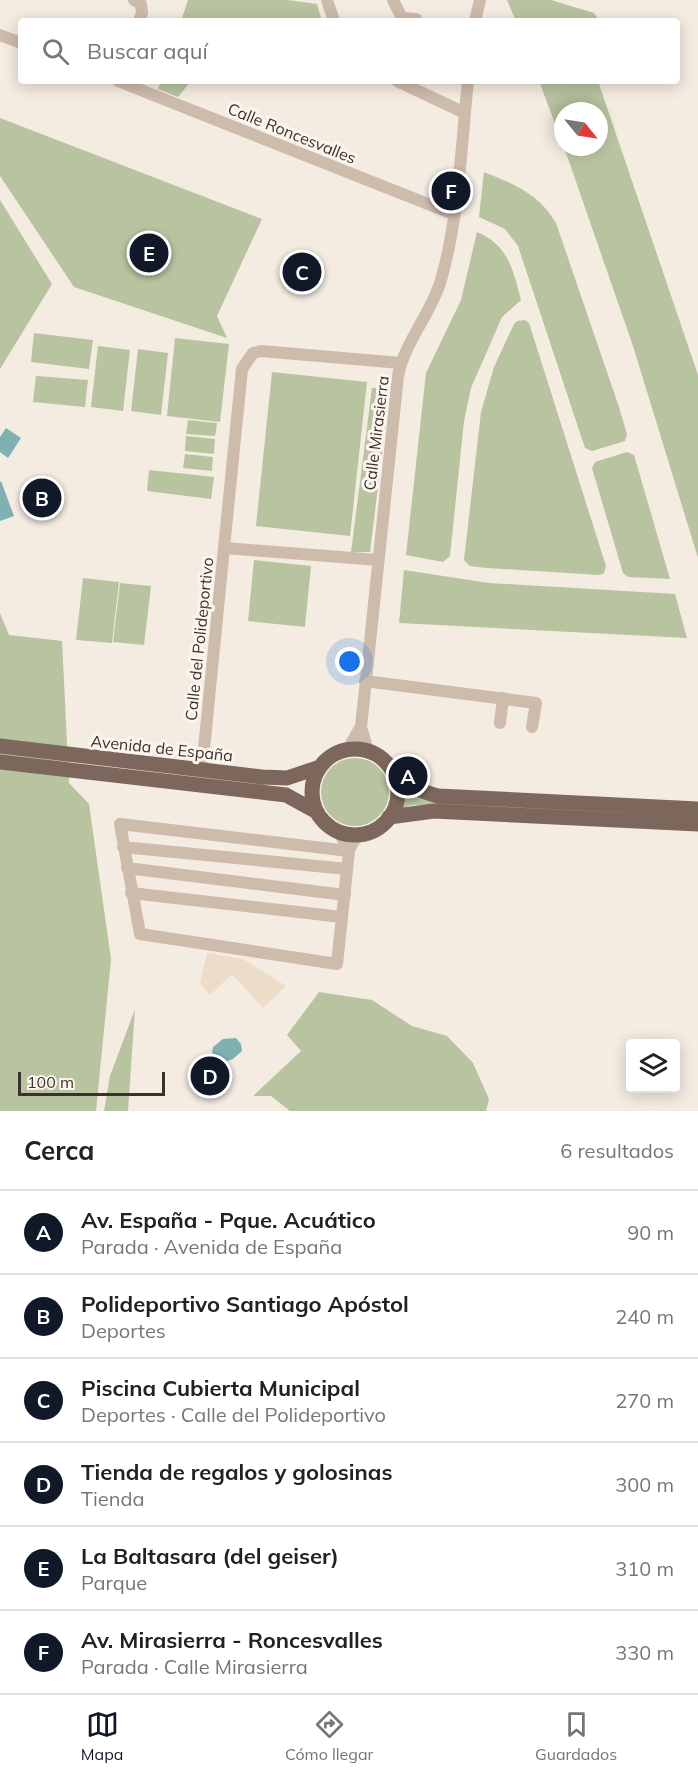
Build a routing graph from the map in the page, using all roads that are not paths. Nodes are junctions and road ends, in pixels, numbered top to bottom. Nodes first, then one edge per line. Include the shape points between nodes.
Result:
1 (134, 0) edge
2 (327, 0) edge
3 (385, 0) edge
4 (393, 0) edge
5 (478, 2) edge
6 (140, 18) edge
7 (333, 18) edge
8 (396, 18) edge
9 (402, 18) edge
10 (476, 18) edge
11 (0, 35) edge
12 (18, 42) edge
13 (126, 84) edge
14 (403, 84) edge
15 (468, 84) edge
16 (465, 113) junction
17 (453, 214) junction
18 (401, 363) junction
19 (224, 548) junction
20 (378, 560) junction
21 (365, 681) junction
22 (503, 699) junction
23 (500, 723) dead end
24 (361, 726) junction
25 (532, 727) dead end
26 (0, 746) edge
27 (348, 749) junction
28 (368, 751) junction
29 (0, 762) edge
30 (320, 767) junction
31 (202, 769) junction
32 (392, 771) junction
33 (698, 809) edge
34 (317, 812) junction
35 (389, 817) junction
36 (698, 824) edge
37 (339, 832) junction
38 (361, 834) junction
39 (123, 847) junction
40 (349, 851) junction
41 (127, 868) junction
42 (347, 869) junction
43 (131, 893) junction
44 (345, 895) junction
45 (342, 918) junction

1 - 6 street via 141,4
2 - 7 street
3 - 8 street
4 - 9 street
5 - 10 street
11 - 12 street
13 - 17 street, Calle Roncesvalles
14 - 16 street
15 - 16 street, Calle Mirasierra
16 - 17 street, Calle Mirasierra
17 - 18 street, Calle Mirasierra via 440,282 430,310
18 - 19 street, Calle del Polideportivo via 261,351 246,361 242,369
18 - 20 street, Calle Mirasierra
19 - 20 street, Calle del Polideportivo
19 - 31 street, Calle del Polideportivo
20 - 21 street, Calle Mirasierra
21 - 22 street
21 - 24 street, Calle Mirasierra
22 - 23 street
22 - 25 street via 536,703
24 - 27 street, Calle Mirasierra
24 - 28 street, Calle Mirasierra
26 - 31 main road, Avenida de España
27 - 28 main road
27 - 30 main road
28 - 32 main road via 378,755
29 - 34 main road, Avenida de España via 286,795
30 - 31 main road, Avenida de España via 287,778
30 - 34 main road via 312,789
32 - 33 main road via 420,792 438,796
32 - 35 main road via 398,794
34 - 37 main road
35 - 36 main road via 434,812
35 - 38 main road via 379,827
37 - 38 main road
37 - 40 street
38 - 40 street
39 - 40 street via 120,824
39 - 41 street
39 - 42 street
40 - 42 street
41 - 43 street
41 - 44 street
42 - 44 street
43 - 45 street
43 - 45 street via 140,934 338,964
44 - 45 street

